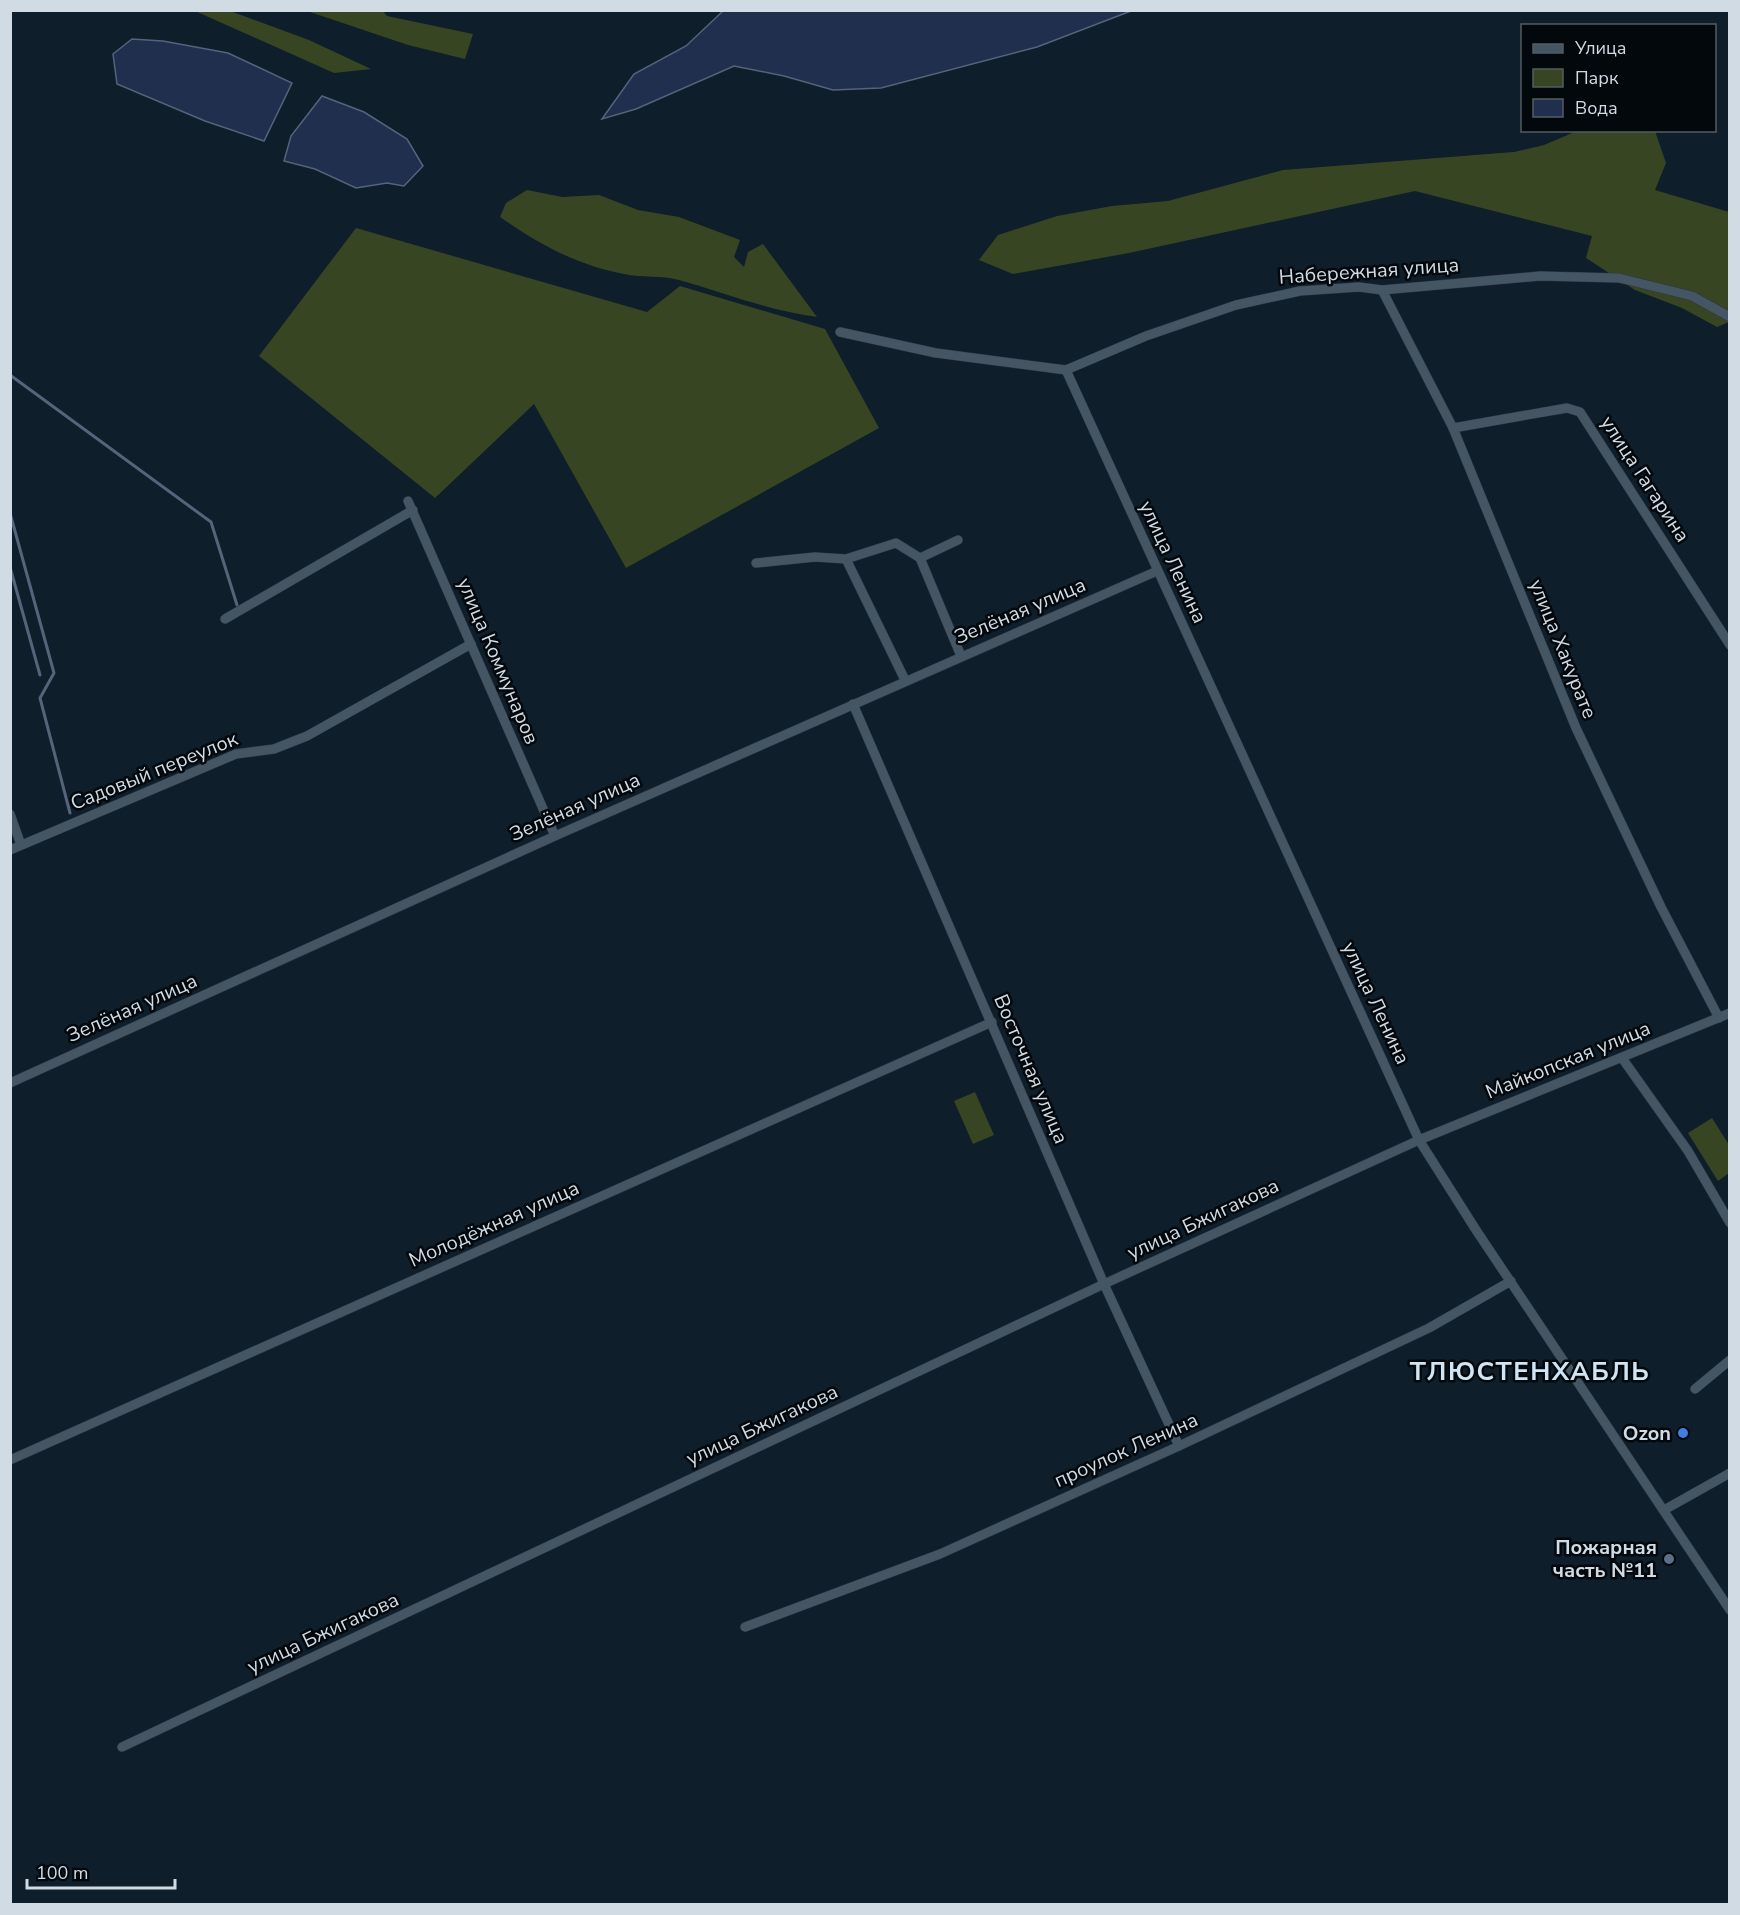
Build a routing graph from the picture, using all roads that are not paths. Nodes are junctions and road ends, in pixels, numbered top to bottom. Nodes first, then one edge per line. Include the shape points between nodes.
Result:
1 (1382, 290) junction
2 (1730, 317) edge
3 (840, 332) dead end
4 (1066, 370) junction
5 (1453, 428) junction
6 (958, 540) dead end
7 (920, 558) junction
8 (846, 559) junction
9 (756, 563) dead end
10 (1157, 571) junction
11 (225, 619) dead end
12 (471, 644) junction
13 (1730, 645) edge
14 (961, 656) junction
15 (904, 680) junction
16 (853, 704) junction
17 (10, 814) edge
18 (555, 836) junction
19 (21, 846) junction
20 (10, 850) edge
21 (1730, 1013) edge
22 (1719, 1018) junction
23 (992, 1022) junction
24 (1622, 1058) junction
25 (10, 1083) edge
26 (1419, 1140) junction
27 (1730, 1223) edge
28 (1511, 1281) junction
29 (1104, 1284) junction
30 (1730, 1360) edge
31 (1695, 1389) dead end
32 (1179, 1446) junction
33 (10, 1460) edge
34 (1730, 1473) edge
35 (1664, 1510) junction
36 (1730, 1610) edge
37 (745, 1627) dead end
38 (122, 1747) dead end

1 - 2 street, Набережная улица via 1540,276 1620,278 1692,296
1 - 4 street, Набережная улица via 1359,287 1300,291 1236,305 1146,336
1 - 5 street, улица Хакурате
3 - 4 street via 936,353
4 - 10 street, улица Ленина
5 - 13 street, улица Гагарина via 1568,408 1580,412
5 - 22 street, улица Хакурате via 1576,728
6 - 7 street
7 - 8 street via 896,543
7 - 14 street
8 - 9 street via 815,557
8 - 15 street
10 - 14 street, Зелёная улица
10 - 26 street, улица Ленина
11 - 12 street, улица Коммунаров via 411,505
12 - 18 street, улица Коммунаров
12 - 19 street, Садовый переулок via 307,736 274,749 236,753
14 - 15 street, Зелёная улица
15 - 16 street, Зелёная улица
16 - 18 street, Зелёная улица
16 - 23 street, Восточная улица
17 - 19 street
18 - 25 street, Зелёная улица
19 - 20 street, Садовый переулок
21 - 22 street, Майкопская улица
22 - 24 street, Майкопская улица
23 - 29 street, Восточная улица
23 - 33 street, Молодёжная улица
24 - 26 street, Майкопская улица
24 - 27 street via 1688,1151
26 - 28 street, улица Ленина
26 - 29 street, улица Бжигакова
28 - 32 street, проулок Ленина via 1430,1328
28 - 35 street, улица Ленина
29 - 32 street, Восточная улица
29 - 38 street, улица Бжигакова
30 - 31 street
32 - 37 street, проулок Ленина via 940,1554
34 - 35 street
35 - 36 street, улица Ленина

